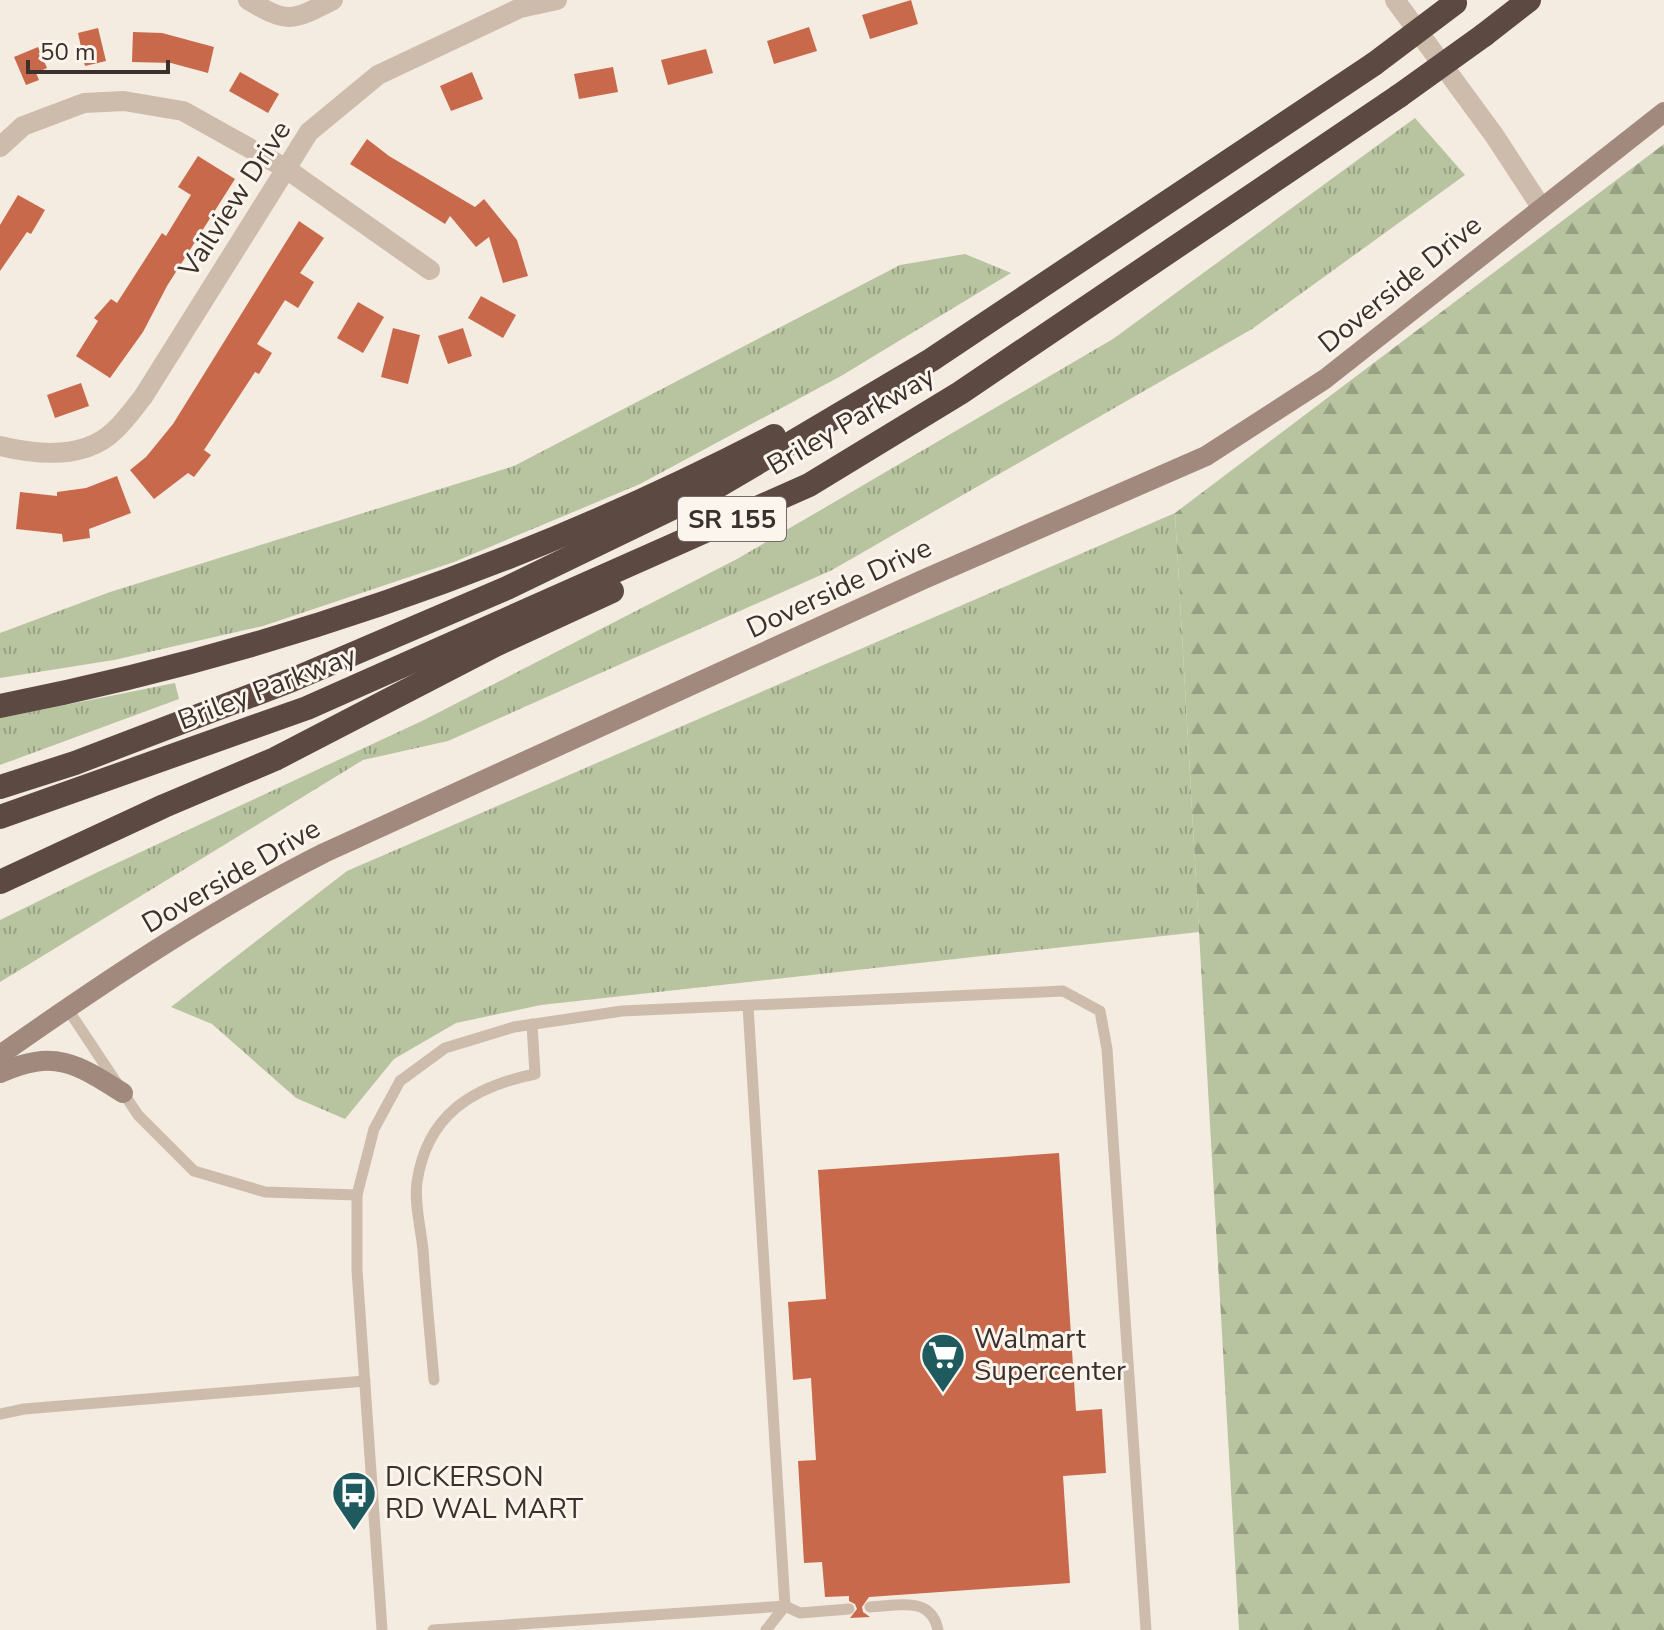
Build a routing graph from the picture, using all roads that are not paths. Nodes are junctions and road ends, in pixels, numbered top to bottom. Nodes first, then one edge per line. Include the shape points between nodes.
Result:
1 (248, 0) edge
2 (333, 0) edge
3 (557, 0) edge
4 (1395, 0) edge
5 (1529, 0) edge
6 (1457, 1) edge
7 (519, 4) edge
8 (1664, 112) edge
9 (0, 147) edge
10 (285, 168) junction
11 (1541, 207) junction
12 (430, 270) dead end
13 (931, 360) junction
14 (0, 446) edge
15 (809, 485) junction
16 (0, 706) edge
17 (0, 787) edge
18 (0, 817) edge
19 (0, 882) edge
20 (748, 1006) junction
21 (67, 1008) junction
22 (532, 1024) junction
23 (0, 1055) edge
24 (0, 1073) edge
25 (123, 1093) junction
26 (357, 1195) junction
27 (434, 1380) dead end
28 (365, 1381) junction
29 (0, 1414) edge
30 (785, 1606) junction
31 (870, 1607) dead end
32 (849, 1609) dead end
33 (382, 1630) edge
34 (433, 1630) edge
35 (766, 1630) edge
36 (938, 1630) edge
37 (1146, 1630) edge

1 - 2 street via 278,17 299,17
3 - 7 street, Vailview Drive
4 - 11 street
5 - 15 highway, Briley Parkway / SR 155, bridge via 1399,96 960,393
6 - 13 highway, Briley Parkway / SR 155, bridge via 1374,64
7 - 10 street, Vailview Drive via 378,75 309,132
8 - 11 street, Doverside Drive
9 - 10 street via 23,126 84,103 124,101 183,111
10 - 12 street
10 - 14 street, Vailview Drive via 143,397 115,431 101,442 63,453
11 - 21 street, Doverside Drive via 1325,379 1206,456 324,853 252,890
13 - 16 highway via 526,551 238,649
13 - 17 highway, Briley Parkway / SR 155 via 720,485 507,588 292,680
15 - 18 highway, Briley Parkway / SR 155 via 307,708
15 - 19 highway via 643,577 495,645 275,759
20 - 22 lane via 622,1011
20 - 30 lane
20 - 37 lane via 1063,991 1100,1011 1107,1049
21 - 23 street, Doverside Drive
21 - 25 lane
22 - 26 lane via 445,1048 400,1081 374,1129
22 - 27 lane via 535,1074 503,1081 462,1101 426,1148 417,1185
24 - 25 street via 32,1061 56,1061 95,1075
25 - 26 lane via 194,1171 265,1192
26 - 28 lane
28 - 29 lane
28 - 33 lane
30 - 32 lane via 800,1613
30 - 34 lane
30 - 35 lane
31 - 36 lane via 925,1607

